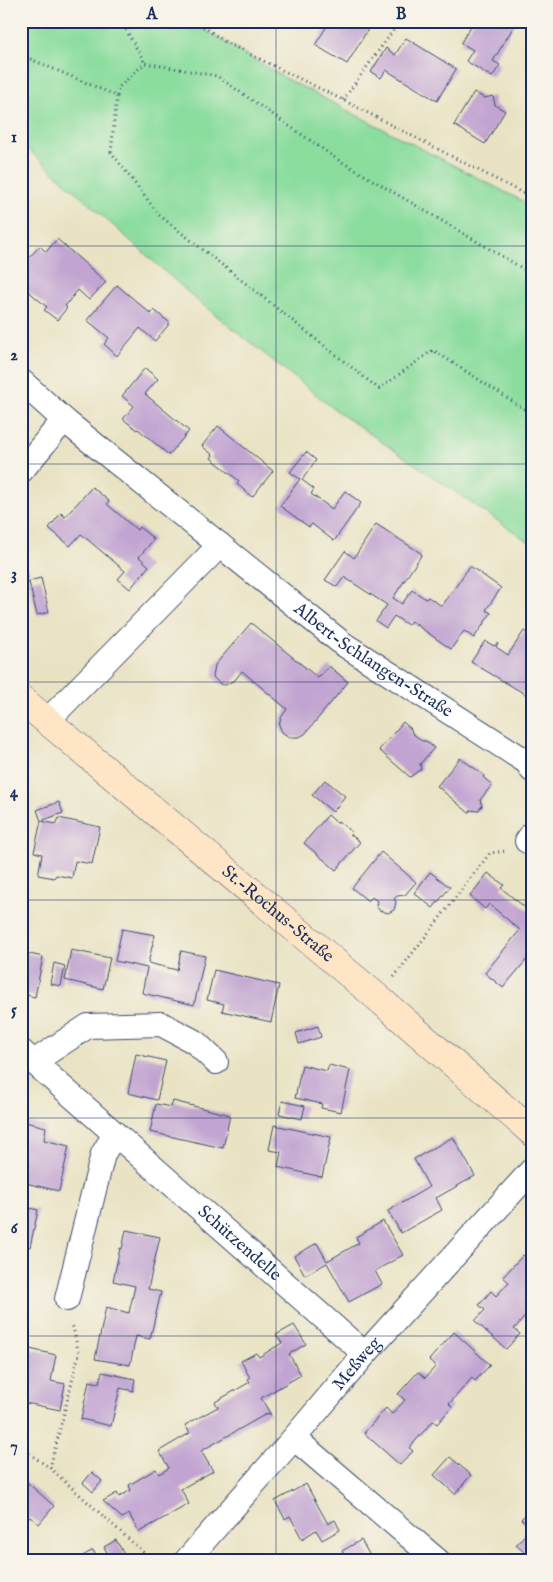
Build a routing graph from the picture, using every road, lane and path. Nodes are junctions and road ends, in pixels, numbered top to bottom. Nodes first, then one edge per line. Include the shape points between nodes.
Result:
1 (121, 21) edge
2 (194, 21) edge
3 (400, 21) edge
4 (21, 55) edge
5 (144, 63) junction
6 (117, 96) junction
7 (343, 100) junction
8 (532, 198) edge
9 (532, 274) edge
10 (21, 381) edge
11 (532, 414) edge
12 (64, 420) junction
13 (21, 471) edge
14 (220, 545) junction
15 (21, 699) edge
16 (47, 721) junction
17 (532, 770) edge
18 (530, 837) edge
19 (378, 998) junction
20 (28, 1056) edge
21 (216, 1062) dead end
22 (532, 1132) edge
23 (115, 1134) junction
24 (532, 1170) edge
25 (66, 1299) joint
26 (365, 1354) junction
27 (294, 1438) junction
28 (21, 1448) edge
29 (50, 1468) junction
30 (153, 1561) edge
31 (186, 1561) edge
32 (438, 1561) edge

1 - 5 path
2 - 7 path via 228,43
3 - 7 path
4 - 6 path
5 - 6 path via 119,88
5 - 9 path via 217,76 337,158
6 - 11 path via 111,152 159,215 379,389 432,350
7 - 8 path
10 - 12 street, Albert-Schlangen-Straße
12 - 13 street
12 - 14 street, Albert-Schlangen-Straße
14 - 16 street
14 - 17 street, Albert-Schlangen-Straße via 344,644 527,762
15 - 16 street, St.-Rochus-Straße
16 - 19 street, St.-Rochus-Straße
18 - 19 path via 506,852 490,854
19 - 22 street, St.-Rochus-Straße
20 - 21 street, Schützendelle via 88,1026 161,1024 195,1042
20 - 23 street, Schützendelle
23 - 25 street via 103,1154
23 - 26 street, Schützendelle
24 - 26 street, Meßweg
25 - 29 path via 79,1354
26 - 27 street, Meßweg
27 - 31 street, Meßweg
27 - 32 street
28 - 29 path
29 - 30 path

